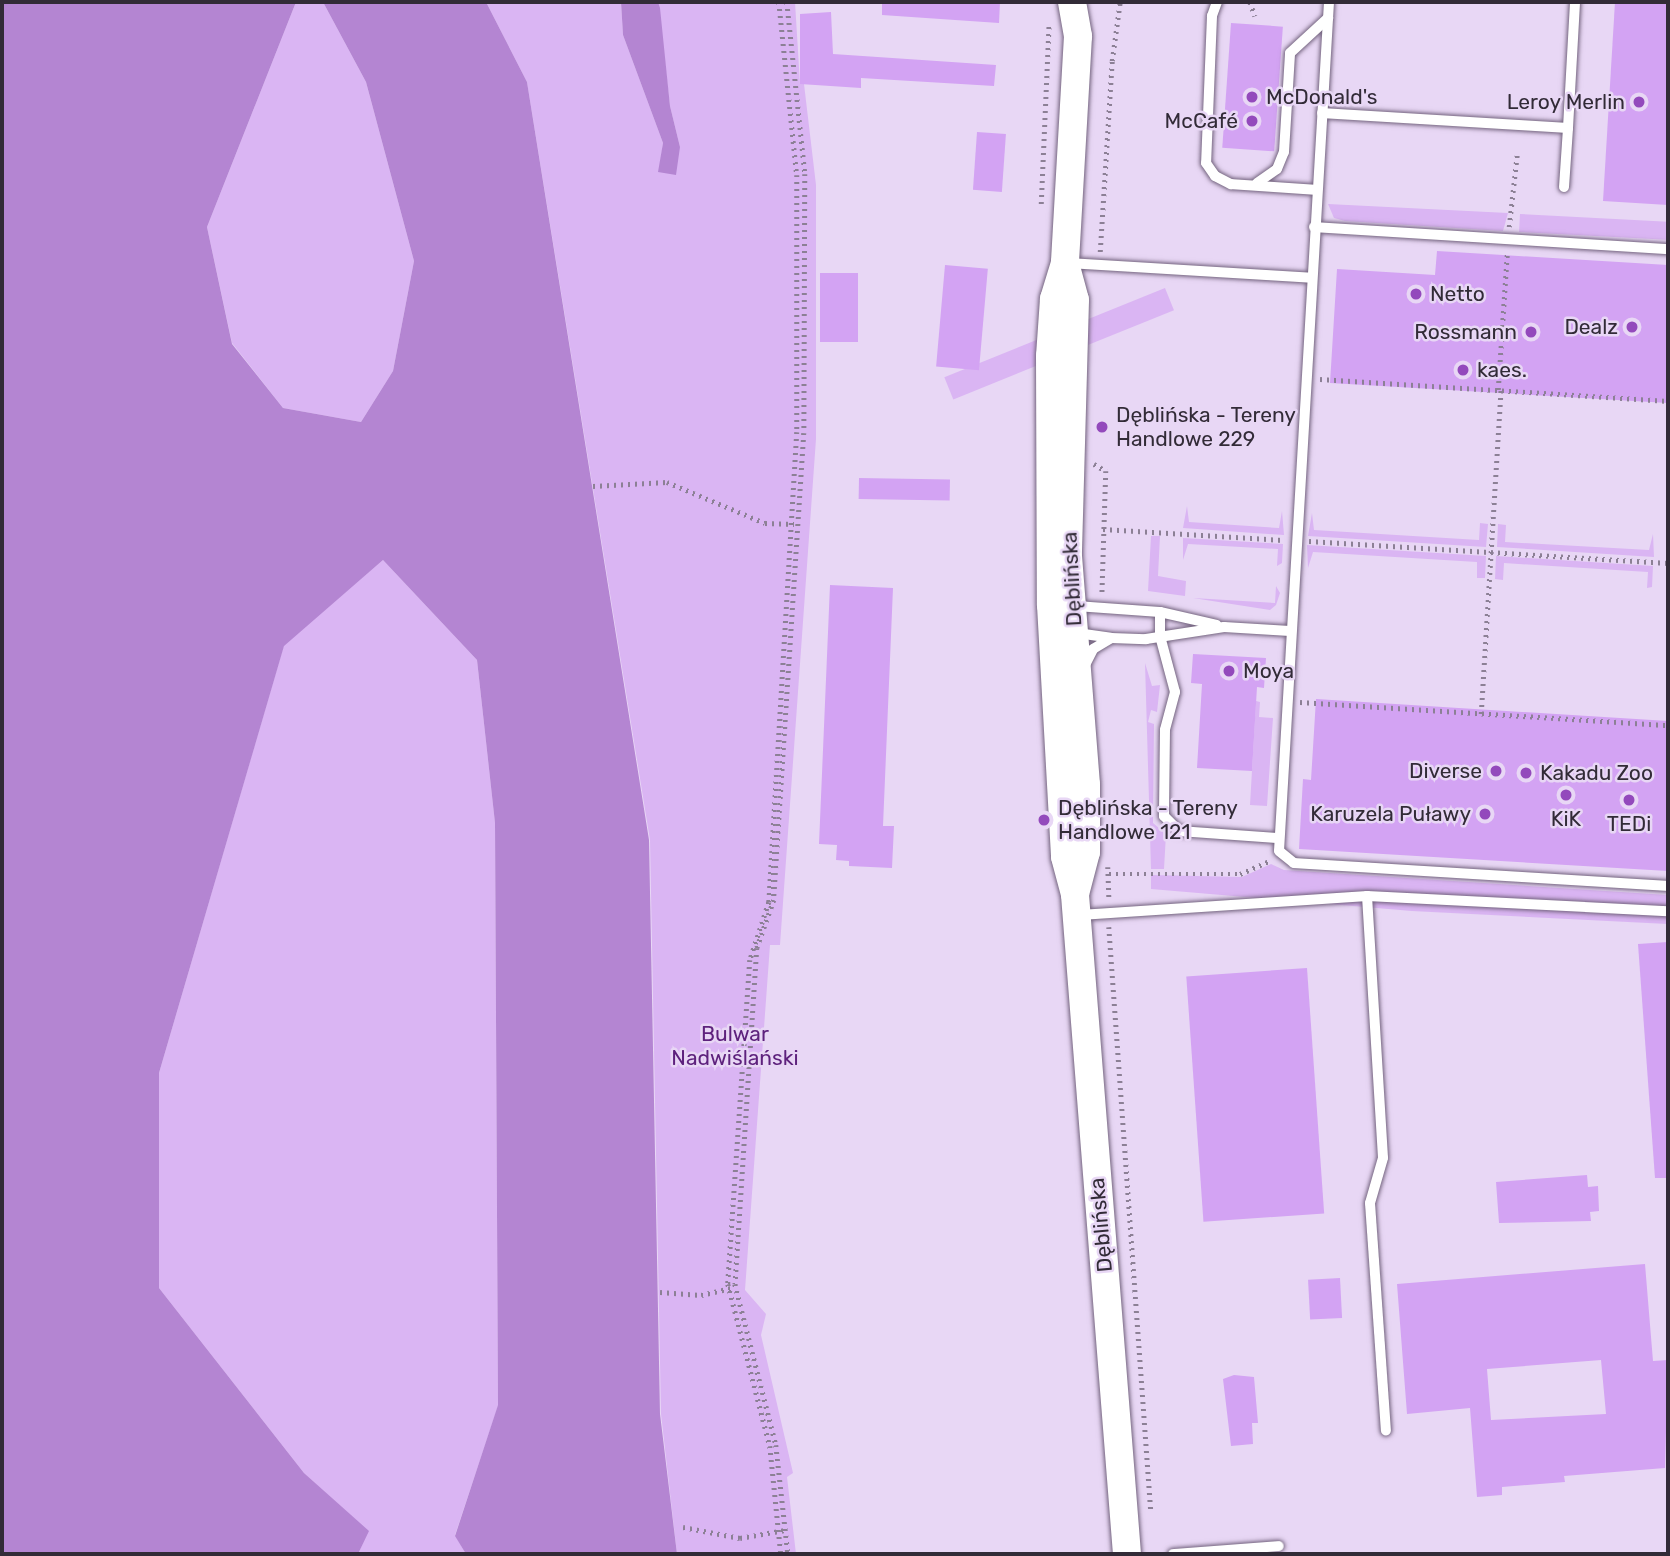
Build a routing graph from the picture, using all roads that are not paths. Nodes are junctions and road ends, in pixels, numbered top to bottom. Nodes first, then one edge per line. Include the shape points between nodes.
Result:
1 (1072, 2) edge
2 (1091, 2) edge
3 (1217, 2) edge
4 (1329, 2) edge
5 (1575, 2) edge
6 (1328, 18) junction
7 (1078, 36) junction
8 (1322, 113) junction
9 (1568, 128) junction
10 (1250, 185) junction
11 (1564, 187) dead end
12 (1317, 190) junction
13 (1314, 228) junction
14 (1668, 249) edge
15 (1065, 263) junction
16 (1311, 278) junction
17 (1160, 612) junction
18 (1062, 618) junction
19 (1224, 627) junction
20 (1290, 631) junction
21 (1160, 635) junction
22 (1111, 638) junction
23 (1079, 688) junction
24 (1277, 838) junction
25 (1668, 886) edge
26 (1367, 896) junction
27 (1076, 905) junction
28 (1668, 911) edge
29 (1386, 1430) dead end
30 (1279, 1546) dead end
31 (1201, 1553) edge
32 (1127, 1554) edge
33 (1173, 1554) edge

1 - 7 main road, Dęblińska
2 - 7 main road, Dęblińska via 1090,16
3 - 10 lane via 1212,16 1206,163 1214,176 1231,184
4 - 6 lane
5 - 9 lane
6 - 8 lane
6 - 10 lane via 1290,53 1284,152 1267,180
7 - 15 main road, Dęblińska
8 - 9 lane
8 - 12 lane
9 - 11 lane
10 - 12 lane
12 - 13 lane
13 - 14 lane
13 - 16 lane
15 - 16 lane
15 - 18 main road, Dęblińska via 1054,299 1050,356
16 - 20 lane
17 - 18 lane via 1103,608
17 - 19 lane
17 - 21 lane
18 - 22 lane
18 - 23 main road, Dęblińska
18 - 27 main road, Dęblińska via 1065,857
19 - 20 lane
19 - 21 lane
20 - 24 lane
21 - 22 lane
21 - 24 lane via 1175,692 1165,730 1164,816 1179,831
22 - 23 lane via 1093,649
23 - 27 main road, Dęblińska via 1086,852
24 - 25 lane via 1283,855 1294,863
26 - 27 lane via 1109,914
26 - 28 lane
26 - 29 lane via 1383,1158 1370,1203
27 - 32 main road, Dęblińska
30 - 31 lane
31 - 33 lane

